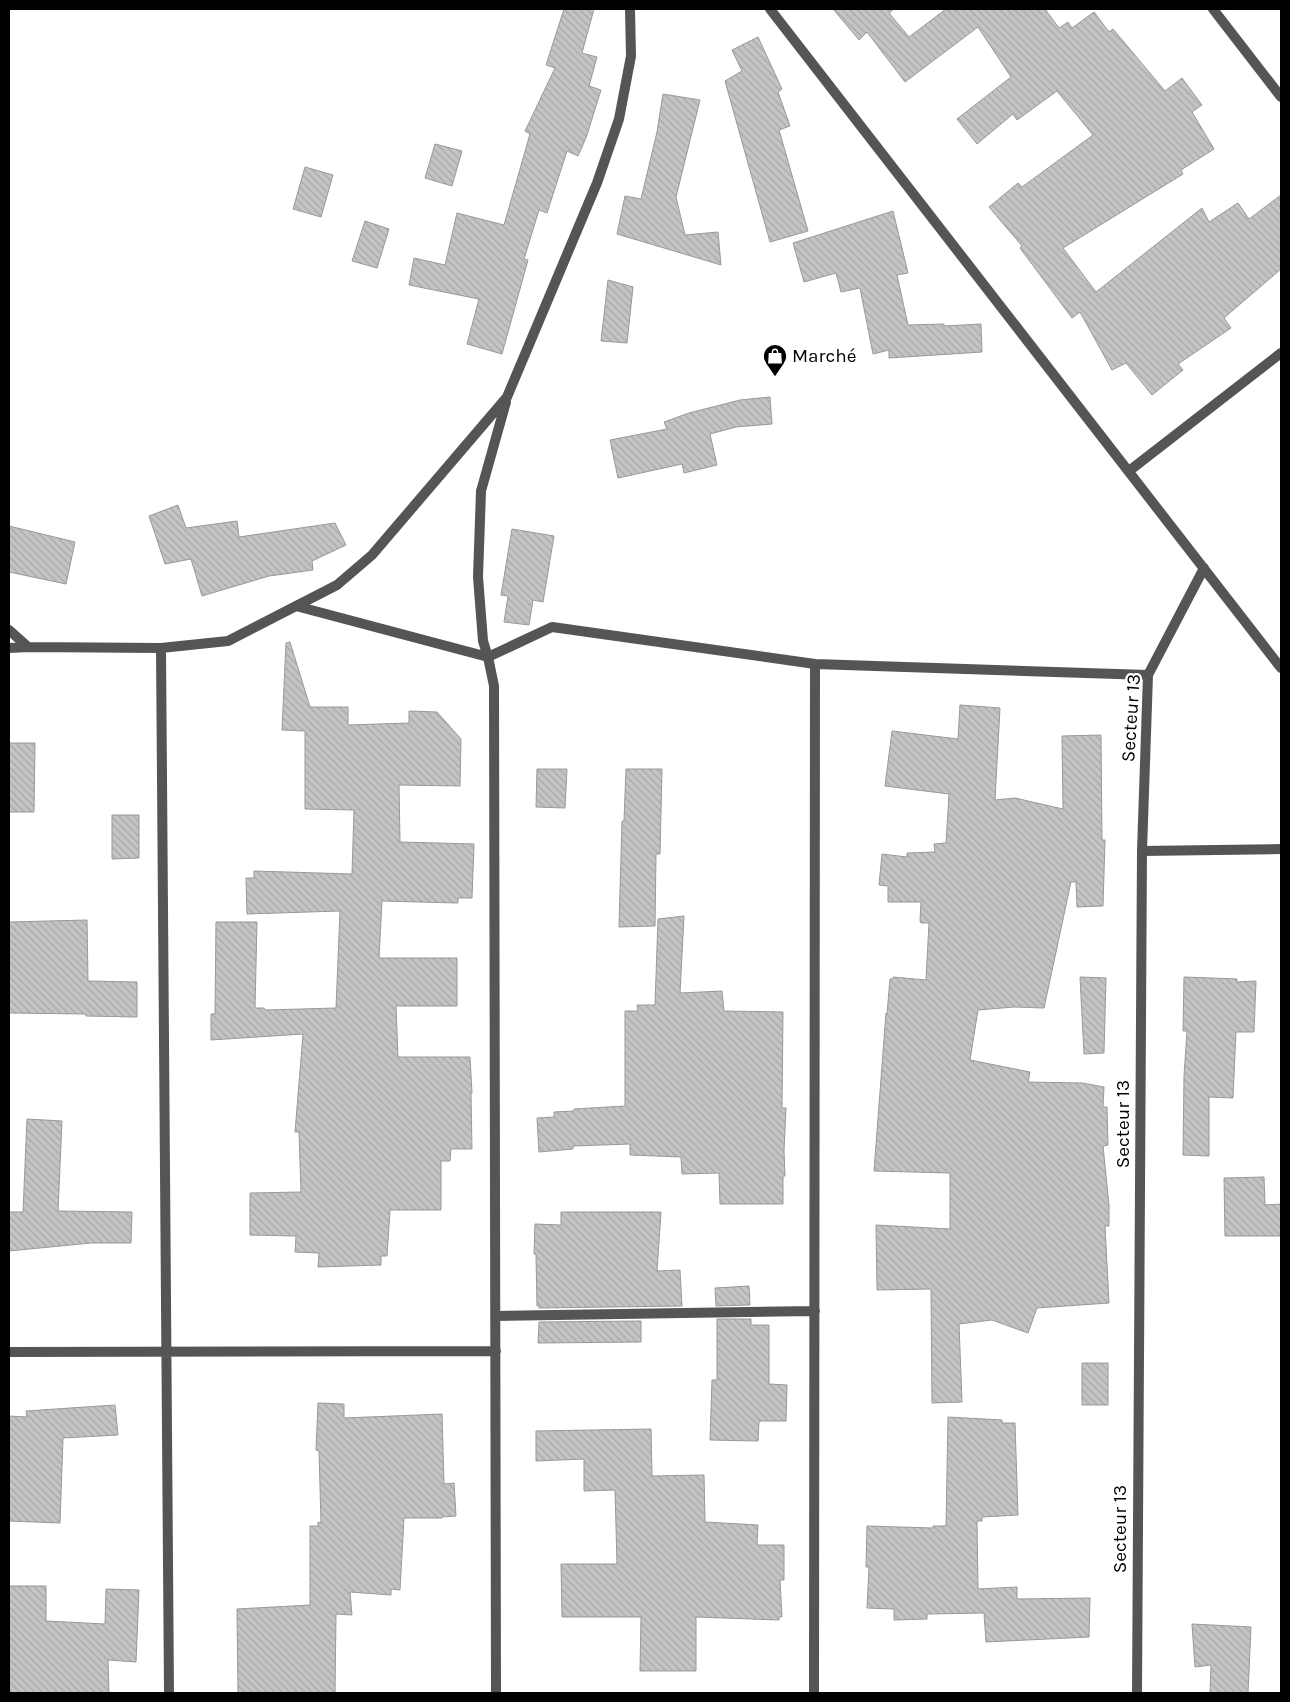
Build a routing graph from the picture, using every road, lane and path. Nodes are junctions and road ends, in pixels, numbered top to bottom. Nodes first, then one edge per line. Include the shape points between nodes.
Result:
1 (630, 9) edge
2 (770, 9) edge
3 (1213, 9) edge
4 (1281, 97) edge
5 (1281, 354) edge
6 (507, 397) junction
7 (1129, 471) junction
8 (1204, 568) junction
9 (296, 606) junction
10 (9, 630) edge
11 (28, 647) junction
12 (9, 648) edge
13 (161, 648) junction
14 (488, 657) junction
15 (815, 664) junction
16 (1281, 668) edge
17 (1148, 675) junction
18 (1281, 849) edge
19 (1142, 851) junction
20 (815, 1311) junction
21 (496, 1316) junction
22 (9, 1352) edge
23 (167, 1352) junction
24 (496, 1352) junction
25 (169, 1693) edge
26 (496, 1693) edge
27 (814, 1693) edge
28 (1136, 1693) edge

1 - 6 street via 631,56 619,119 597,183
2 - 7 street
3 - 4 street
5 - 7 street
6 - 9 street via 372,554 337,585
6 - 14 street via 481,491 478,577 482,641
7 - 8 street
8 - 16 street
8 - 17 street, Secteur 13
9 - 13 street via 228,641
9 - 14 street
10 - 11 street
11 - 12 street
11 - 13 street
13 - 23 street
14 - 15 street via 552,627
14 - 21 street via 494,686
15 - 17 street
15 - 20 street
17 - 19 street, Secteur 13
18 - 19 street
19 - 28 street, Secteur 13
20 - 21 street
20 - 27 street
21 - 24 street
22 - 23 street
23 - 24 street
23 - 25 street
24 - 26 street

